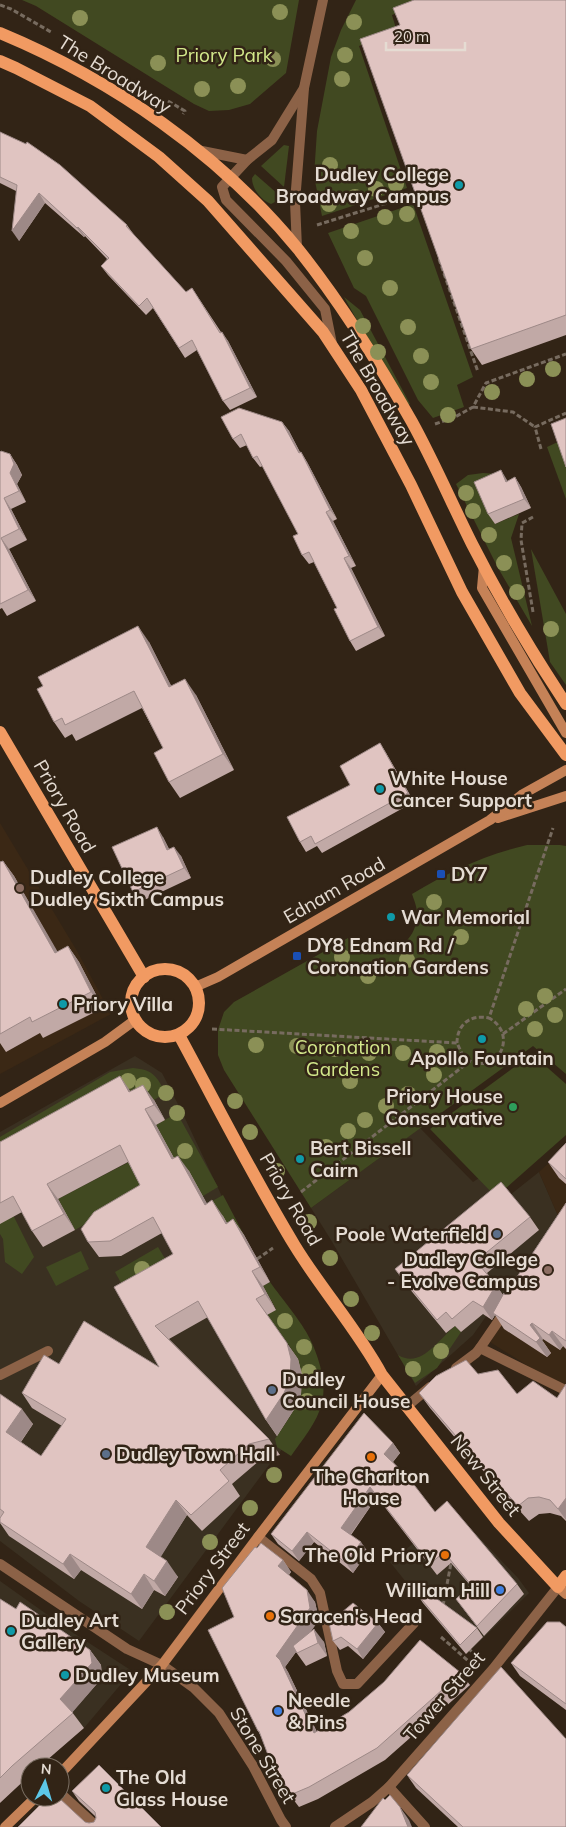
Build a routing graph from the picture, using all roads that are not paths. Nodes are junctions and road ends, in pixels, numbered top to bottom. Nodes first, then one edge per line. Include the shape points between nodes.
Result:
1 (323, 0) edge
2 (0, 33) edge
3 (0, 61) edge
4 (304, 88) junction
5 (196, 150) junction
6 (247, 160) junction
7 (230, 179) junction
8 (297, 248) junction
9 (333, 347) junction
10 (484, 566) junction
11 (566, 704) edge
12 (0, 732) edge
13 (566, 734) edge
14 (566, 755) edge
15 (566, 770) edge
16 (566, 796) edge
17 (490, 820) junction
18 (144, 977) junction
19 (195, 986) junction
20 (136, 1020) junction
21 (179, 1035) junction
22 (0, 1103) edge
23 (510, 1304) edge
24 (480, 1348) junction
25 (48, 1352) dead end
26 (0, 1375) edge
27 (382, 1375) junction
28 (563, 1389) edge
29 (406, 1407) junction
30 (258, 1537) junction
31 (0, 1564) edge
32 (566, 1576) edge
33 (562, 1590) edge
34 (414, 1623) dead end
35 (162, 1664) junction
36 (70, 1763) edge
37 (389, 1787) junction
38 (70, 1802) edge
39 (26, 1807) edge
40 (5, 1827) edge
41 (97, 1827) edge
42 (286, 1827) edge
43 (335, 1827) edge
44 (425, 1827) edge

1 - 4 street
2 - 5 main road, The Broadway via 98,81
3 - 9 main road, The Broadway via 90,106 159,156 208,201
4 - 6 street via 272,140
4 - 8 street via 295,202
5 - 6 street
5 - 7 main road, The Broadway
6 - 7 street
7 - 8 main road, The Broadway
7 - 9 street via 222,187 226,200 286,261 325,309
8 - 10 main road, The Broadway via 348,316 413,424
9 - 14 main road, The Broadway via 361,390 400,463 462,592 520,693
10 - 11 main road, The Broadway via 537,661
10 - 13 main road via 482,588
12 - 18 main road, Priory Road
15 - 17 main road, Ednam Road via 523,794
16 - 17 main road, Ednam Road
17 - 19 main road, Ednam Road via 218,978
18 - 19 main road via 168,970 179,973
18 - 20 main road via 132,995
19 - 21 main road via 199,1009 188,1029
20 - 21 main road via 144,1030 157,1036
20 - 22 main road via 106,1042
21 - 27 main road, Priory Road via 290,1239
23 - 24 street
24 - 28 street
24 - 29 street
25 - 26 street
27 - 29 main road, New Street
27 - 30 main road, Priory Street
29 - 33 main road, New Street via 499,1523
30 - 34 street via 311,1579 320,1593 343,1684 357,1684
30 - 35 main road, Priory Street
31 - 35 street, Stone Street via 128,1649
32 - 33 main road, Tower Street
33 - 37 street, Tower Street via 490,1667
35 - 36 main road, Priory Street
35 - 42 street, Stone Street via 194,1688 219,1713
37 - 43 street, Tower Street
37 - 44 street
38 - 41 street
39 - 40 main road

